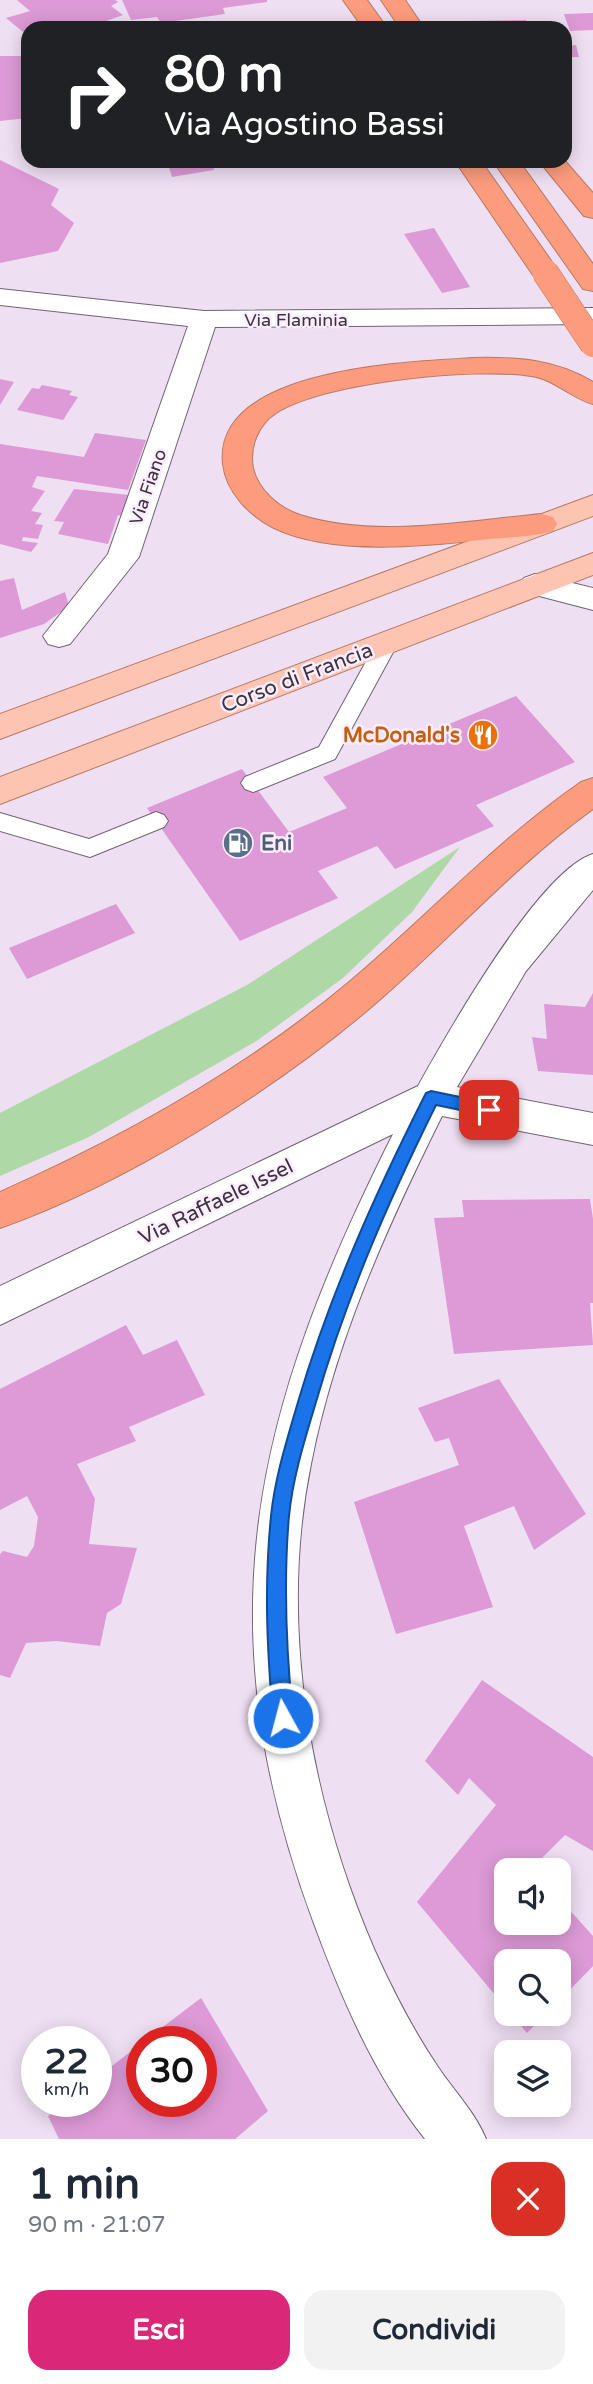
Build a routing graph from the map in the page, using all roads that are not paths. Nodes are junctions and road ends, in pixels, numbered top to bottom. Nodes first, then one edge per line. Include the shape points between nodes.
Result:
1 (355, 0) edge
2 (393, 0) edge
3 (369, 21) edge
4 (407, 21) edge
5 (473, 168) edge
6 (511, 168) edge
7 (558, 168) edge
8 (593, 209) edge
9 (590, 279) edge
10 (0, 297) edge
11 (593, 316) edge
12 (204, 319) junction
13 (593, 344) edge
14 (593, 395) edge
15 (593, 505) edge
16 (542, 524) junction
17 (593, 563) edge
18 (535, 585) junction
19 (593, 599) edge
20 (59, 636) dead end
21 (387, 643) junction
22 (0, 727) edge
23 (253, 783) dead end
24 (593, 790) edge
25 (0, 791) edge
26 (156, 821) dead end
27 (0, 822) edge
28 (593, 867) edge
29 (431, 1098) junction
30 (593, 1129) edge
31 (0, 1211) edge
32 (0, 1306) edge
33 (459, 2139) edge

1 - 3 highway
2 - 4 highway
5 - 13 highway, bridge
6 - 9 highway
7 - 8 highway
10 - 12 street, Via Flaminia
11 - 12 street, Via Flaminia
12 - 20 street, Via Fiano via 123,557
14 - 16 highway via 545,371 492,365 377,377 285,397 255,415 240,436 240,478 249,495 280,520 316,532 399,534
15 - 16 main road
16 - 22 main road
17 - 18 main road, Corso di Francia
18 - 19 street
18 - 21 main road, Corso di Francia
21 - 23 lane via 327,753
21 - 25 main road, Corso di Francia
24 - 31 highway via 525,840 356,996 274,1060 165,1130
26 - 27 lane via 90,848
28 - 29 street via 521,946
29 - 30 street
29 - 32 street, Via Raffaele Issel
29 - 33 street via 343,1290 302,1412 280,1515 275,1627 287,1744 323,1882 387,2031 406,2066

